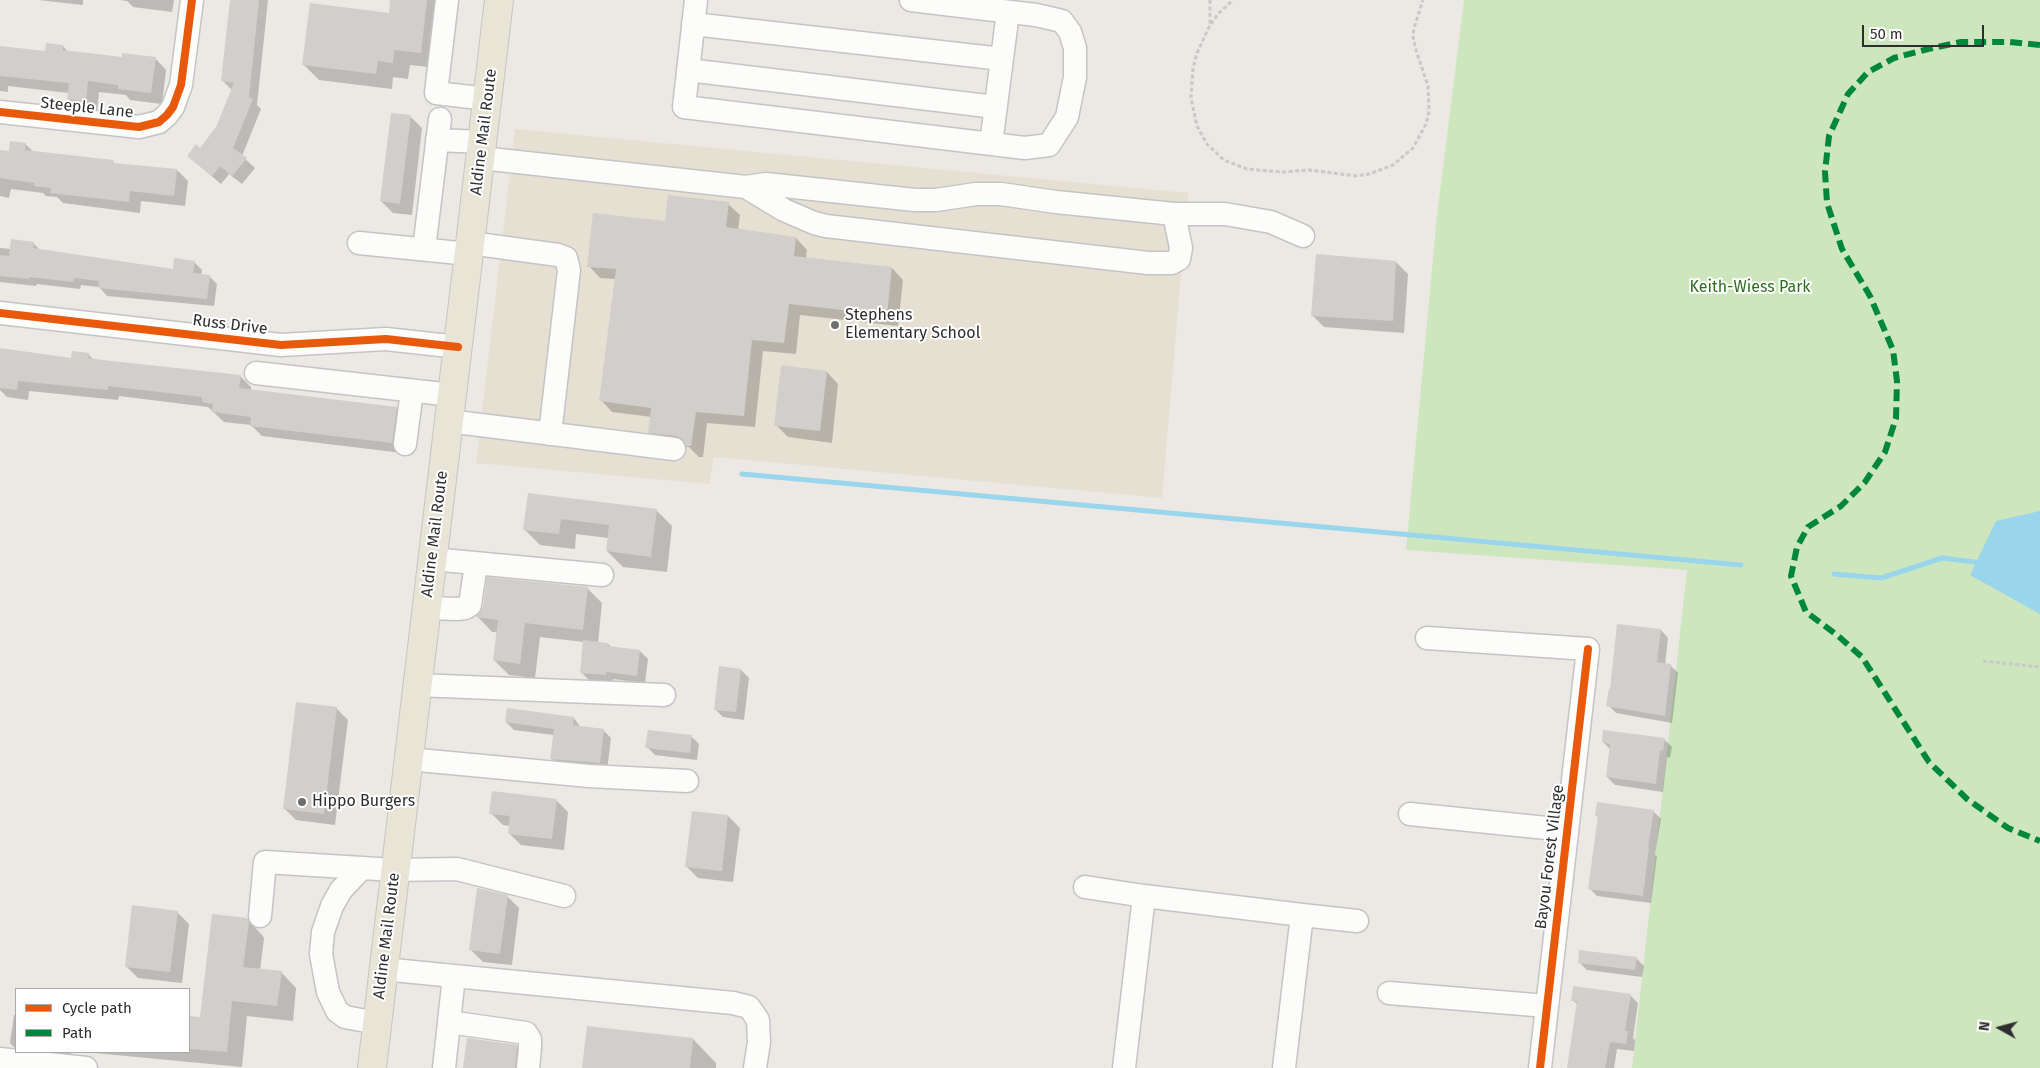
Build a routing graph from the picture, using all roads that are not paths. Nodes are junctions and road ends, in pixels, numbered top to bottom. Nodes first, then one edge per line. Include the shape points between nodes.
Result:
1 (192, 0) edge
2 (447, 0) edge
3 (499, 0) edge
4 (696, 0) edge
5 (911, 0) edge
6 (1008, 12) junction
7 (693, 24) junction
8 (1002, 59) junction
9 (688, 70) junction
10 (488, 99) junction
11 (996, 107) junction
12 (0, 112) edge
13 (991, 144) junction
14 (482, 150) junction
15 (746, 187) junction
16 (1174, 214) junction
17 (1303, 236) dead end
18 (360, 243) dead end
19 (470, 248) junction
20 (424, 249) junction
21 (0, 313) edge
22 (281, 345) junction
23 (458, 347) junction
24 (412, 390) junction
25 (450, 408) junction
26 (550, 434) junction
27 (405, 444) dead end
28 (674, 449) dead end
29 (432, 559) junction
30 (476, 564) junction
31 (602, 575) dead end
32 (426, 608) junction
33 (1427, 638) dead end
34 (417, 685) junction
35 (664, 695) dead end
36 (408, 759) junction
37 (687, 781) dead end
38 (1410, 814) dead end
39 (1566, 830) junction
40 (362, 868) junction
41 (394, 870) junction
42 (1086, 887) dead end
43 (564, 896) dead end
44 (1144, 896) junction
45 (1302, 915) junction
46 (260, 916) dead end
47 (1357, 921) dead end
48 (383, 969) junction
49 (454, 976) junction
50 (1389, 993) dead end
51 (1547, 1006) junction
52 (449, 1022) junction
53 (377, 1023) junction
54 (0, 1058) edge
55 (86, 1068) edge
56 (372, 1068) edge
57 (444, 1068) edge
58 (528, 1068) edge
59 (755, 1068) edge
60 (1124, 1068) edge
61 (1284, 1068) edge
62 (1540, 1068) edge

1 - 12 street, Steeple Lane via 181,85 173,107 159,122 139,127
2 - 10 street via 436,93
3 - 10 main road, Aldine Mail Route
4 - 7 street
5 - 6 street
6 - 8 street
6 - 13 street via 1062,21 1075,48 1075,77 1067,117 1049,145 1025,148
7 - 8 street
7 - 9 street
8 - 11 street
9 - 11 street
9 - 13 street via 684,107
10 - 14 main road, Aldine Mail Route
11 - 13 street
14 - 15 street
14 - 19 main road, Aldine Mail Route
14 - 20 street via 438,129
15 - 16 street via 766,184 929,200 968,194 1001,194
15 - 16 street via 814,224 1148,263 1172,263 1179,259 1181,248
16 - 17 street via 1225,214 1271,222
18 - 20 street
19 - 20 street
19 - 23 main road, Aldine Mail Route
19 - 26 street via 566,258 569,270
21 - 22 street, Russ Drive
22 - 23 street, Russ Drive via 386,339
22 - 24 street via 266,374
23 - 25 main road, Aldine Mail Route
24 - 25 street
24 - 27 street
25 - 26 street
25 - 29 main road, Aldine Mail Route
26 - 28 street
29 - 30 street
29 - 32 main road, Aldine Mail Route
30 - 31 street
30 - 32 street via 470,605 457,610
32 - 34 main road, Aldine Mail Route
33 - 39 street, Bayou Forest Village via 1588,649
34 - 35 street
34 - 36 main road, Aldine Mail Route
36 - 37 street via 589,776
36 - 41 main road, Aldine Mail Route
38 - 39 street
39 - 51 street, Bayou Forest Village
40 - 41 street
40 - 46 street via 265,862
40 - 53 street via 341,890 332,906 323,932 321,954 328,992 337,1011 345,1017
41 - 43 street via 457,869
41 - 48 main road, Aldine Mail Route
42 - 44 street
44 - 45 street
44 - 60 street
45 - 47 street
45 - 61 street
48 - 49 street
48 - 53 main road, Aldine Mail Route
49 - 52 street
49 - 59 street via 749,1007 758,1020
50 - 51 street
51 - 62 street, Bayou Forest Village
52 - 57 street
52 - 58 street via 526,1033 530,1039
53 - 56 main road, Aldine Mail Route
54 - 55 street

